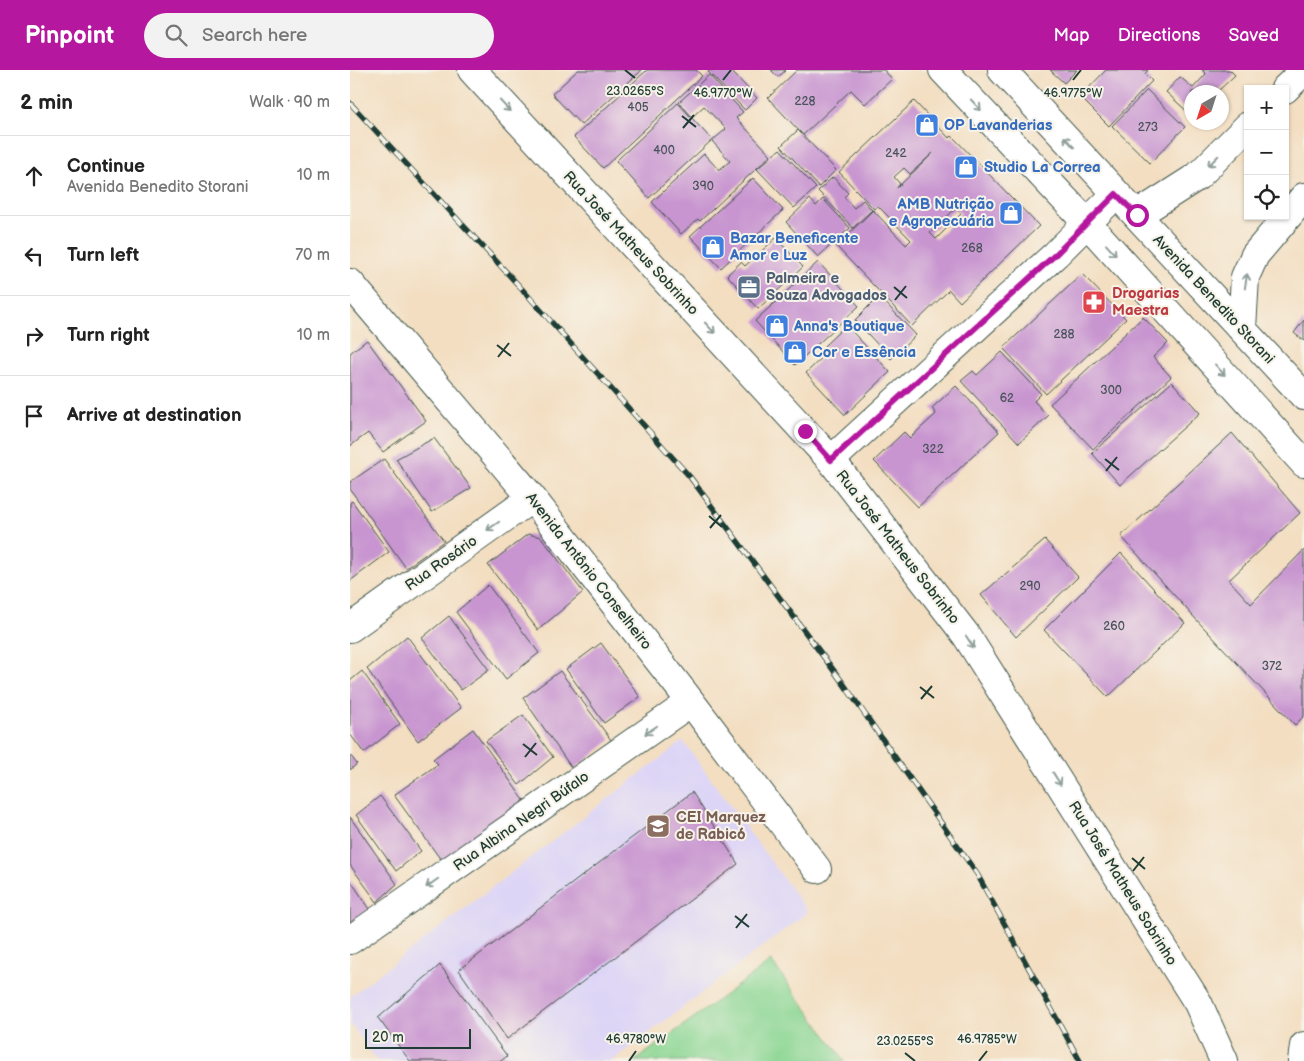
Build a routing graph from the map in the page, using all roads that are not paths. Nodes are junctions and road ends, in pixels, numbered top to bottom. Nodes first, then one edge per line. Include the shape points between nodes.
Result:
1 (472, 70) edge
2 (943, 70) edge
3 (1002, 70) edge
4 (1304, 71) edge
5 (1289, 85) edge
6 (1244, 130) edge
7 (1116, 194) junction
8 (1304, 197) edge
9 (1137, 215) junction
10 (1087, 223) junction
11 (355, 297) edge
12 (1242, 329) junction
13 (1304, 396) edge
14 (831, 460) junction
15 (1304, 463) edge
16 (532, 498) junction
17 (350, 628) edge
18 (691, 702) junction
19 (817, 869) dead end
20 (350, 940) edge
21 (1304, 1046) edge
22 (1224, 1061) edge
23 (1302, 1061) edge

1 -> 14 main road, Rua José Matheus Sobrinho
2 -> 10 main road
7 -> 3 main road, Avenida Benedito Storani
4 - 5 main road
6 -> 9 main road via 1198,176
7 - 9 main road, Avenida Benedito Storani
7 - 10 main road
12 -> 8 main road via 1245,277 1255,255
9 - 12 main road, Avenida Benedito Storani
10 - 14 main road
10 -> 15 main road
11 - 16 main road, Avenida Antônio Conselheiro
12 - 13 main road, Avenida Benedito Storani
14 -> 22 main road, Rua José Matheus Sobrinho via 966,635 1198,1003
16 -> 17 main road, Rua Rosário
16 - 18 main road, Avenida Antônio Conselheiro
18 - 19 main road, Avenida Antônio Conselheiro
18 -> 20 main road, Rua Albina Negri Búfalo
21 - 23 main road

